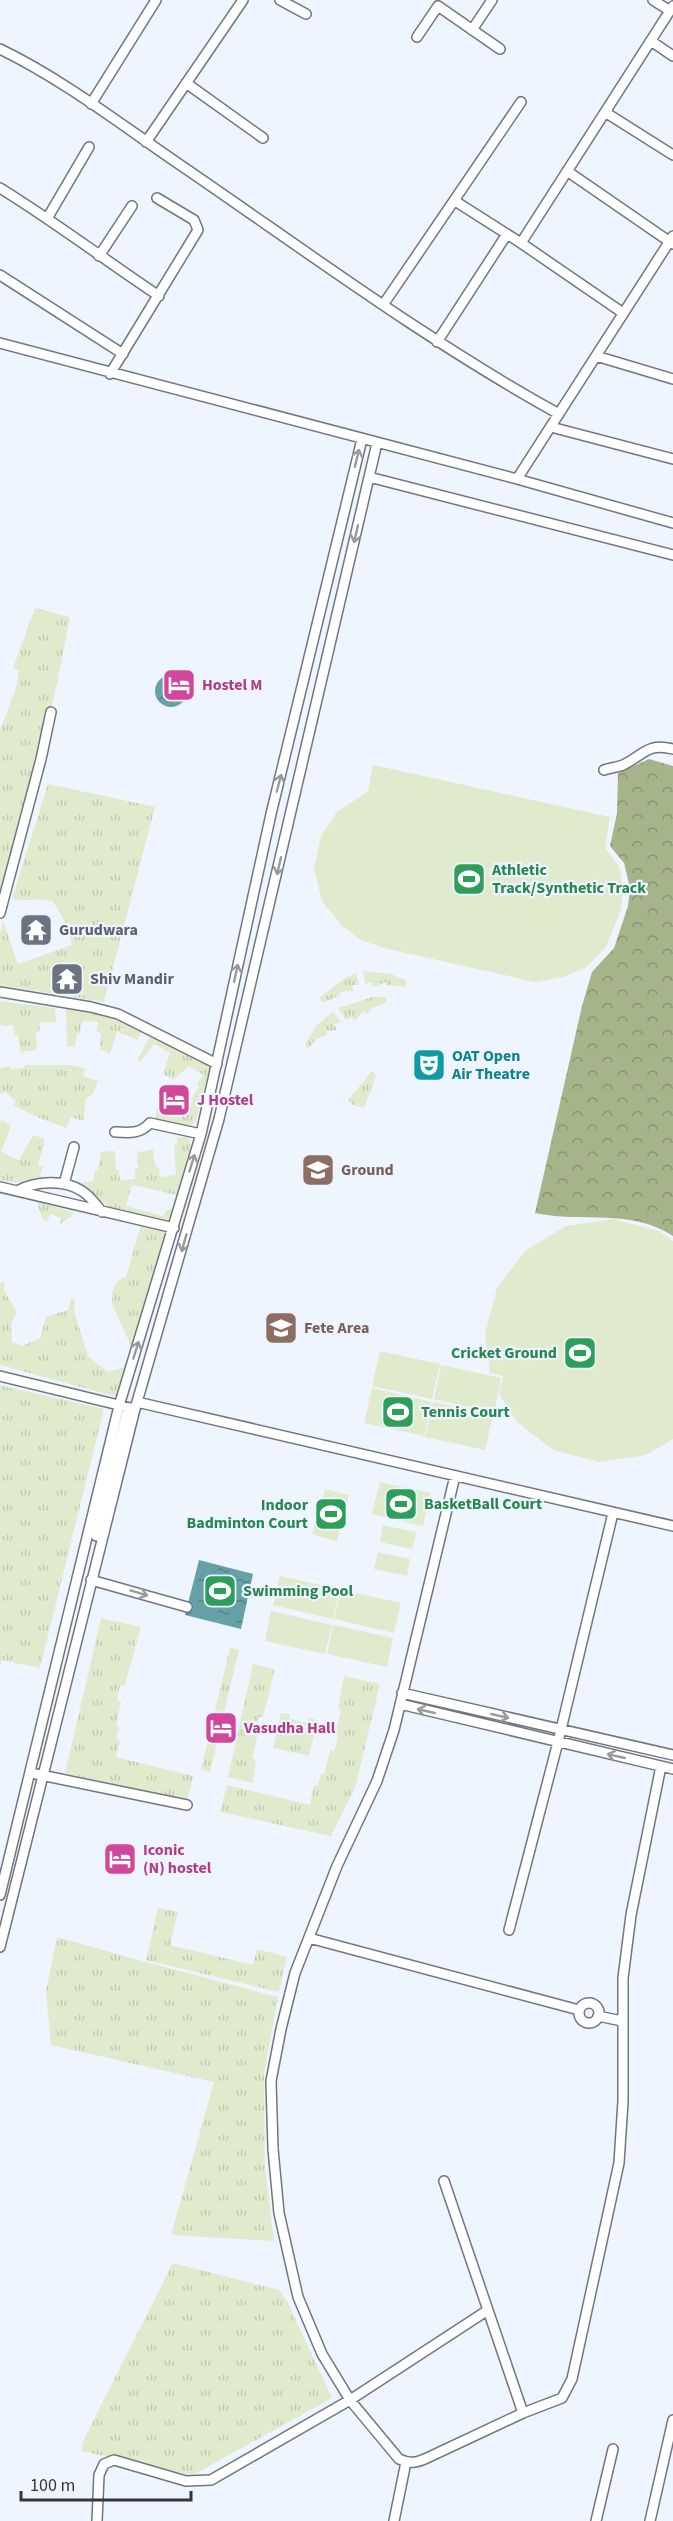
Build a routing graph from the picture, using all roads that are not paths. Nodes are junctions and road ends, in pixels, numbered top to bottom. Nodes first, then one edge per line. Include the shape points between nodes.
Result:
1 (156, 0) edge
2 (243, 0) edge
3 (280, 0) edge
4 (492, 0) edge
5 (653, 0) edge
6 (671, 8) edge
7 (306, 14) dead end
8 (472, 30) junction
9 (417, 38) dead end
10 (651, 41) junction
11 (0, 49) edge
12 (500, 49) dead end
13 (673, 56) edge
14 (186, 83) junction
15 (521, 102) dead end
16 (91, 104) junction
17 (607, 109) junction
18 (263, 138) dead end
19 (146, 142) junction
20 (89, 147) dead end
21 (673, 155) edge
22 (567, 171) junction
23 (0, 188) edge
24 (157, 198) dead end
25 (455, 201) junction
26 (132, 206) dead end
27 (48, 217) junction
28 (507, 234) junction
29 (672, 240) edge
30 (521, 243) junction
31 (99, 256) junction
32 (0, 275) edge
33 (159, 296) junction
34 (383, 305) junction
35 (623, 313) junction
36 (437, 342) junction
37 (0, 343) edge
38 (123, 354) junction
39 (596, 356) junction
40 (110, 374) junction
41 (673, 379) edge
42 (559, 414) junction
43 (551, 427) junction
44 (362, 439) junction
45 (377, 442) junction
46 (673, 459) edge
47 (369, 477) junction
48 (517, 479) junction
49 (673, 523) edge
50 (673, 555) edge
51 (298, 704) junction
52 (315, 707) junction
53 (51, 712) dead end
54 (673, 749) edge
55 (604, 770) dead end
56 (0, 913) edge
57 (0, 993) edge
58 (222, 1039) junction
59 (236, 1044) junction
60 (217, 1064) junction
61 (115, 1132) dead end
62 (201, 1134) junction
63 (74, 1147) dead end
64 (64, 1184) junction
65 (0, 1188) edge
66 (17, 1191) junction
67 (102, 1212) junction
68 (174, 1228) junction
69 (0, 1376) edge
70 (129, 1406) junction
71 (455, 1476) junction
72 (614, 1512) junction
73 (673, 1526) edge
74 (91, 1580) junction
75 (187, 1608) dead end
76 (402, 1693) junction
77 (400, 1704) junction
78 (560, 1730) junction
79 (558, 1742) junction
80 (673, 1755) edge
81 (661, 1766) junction
82 (673, 1769) edge
83 (36, 1774) junction
84 (187, 1805) dead end
85 (0, 1895) edge
86 (0, 1923) edge
87 (509, 1930) dead end
88 (309, 1938) junction
89 (0, 1947) edge
90 (579, 2010) junction
91 (598, 2016) junction
92 (622, 2021) junction
93 (444, 2181) dead end
94 (488, 2310) junction
95 (350, 2400) junction
96 (523, 2413) junction
97 (673, 2420) edge
98 (613, 2449) dead end
99 (406, 2462) junction
100 (97, 2521) edge
101 (394, 2521) edge
102 (596, 2521) edge
103 (650, 2521) edge

1 - 16 street
2 - 14 street
3 - 7 street
4 - 8 street
5 - 6 street
6 - 10 street
8 - 9 street via 438,6
8 - 12 street
10 - 13 street
10 - 17 street
11 - 16 street
14 - 18 street
14 - 19 street
15 - 25 street
16 - 19 street
17 - 21 street via 608,114
17 - 22 street
19 - 34 street
20 - 27 street
22 - 29 street
22 - 30 street
23 - 27 street
24 - 33 street via 194,220 198,230
25 - 28 street
25 - 34 street
26 - 31 street
27 - 31 street
28 - 30 street
28 - 36 street
29 - 35 street
30 - 35 street
31 - 33 street
32 - 38 street
33 - 38 street
34 - 36 street
35 - 39 street
36 - 42 street
37 - 40 street
38 - 40 street
39 - 41 street
39 - 42 street
40 - 44 street
42 - 43 street
43 - 46 street
43 - 48 street
44 - 45 street
51 -> 44 street
45 - 47 street
45 - 48 street
47 - 50 street
47 -> 52 street
48 - 49 street
51 - 52 street
58 -> 51 street
52 -> 59 street
53 - 56 street
54 - 55 street via 650,747 621,766
57 - 60 street via 118,1014
58 - 59 street
58 - 60 street
59 -> 70 street via 199,1194
60 - 62 street
61 - 62 street via 135,1133 150,1123
68 -> 62 street
63 - 64 street
64 - 66 street via 27,1186
64 - 67 street via 82,1191
65 - 66 street
66 - 67 street
67 - 68 street
70 -> 68 street
69 - 70 street
70 - 71 street
70 - 74 street
70 - 83 street
71 - 72 street
71 - 76 street
72 - 73 street
72 - 78 street
74 -> 75 street
74 - 83 street
76 - 77 street
76 -> 78 street
79 -> 77 street
77 - 88 street via 377,1781
78 - 79 street
78 - 80 street
81 -> 79 street
79 - 87 street
81 - 82 street
81 - 92 street via 631,1915
83 - 84 street
83 - 85 street
83 - 86 street
83 - 89 street
88 - 90 street
88 - 95 street via 290,1995 272,2081 273,2149 279,2213 298,2297 322,2354
90 - 91 street via 585,2022 593,2022
90 - 91 street via 584,2004 592,2004
91 - 92 street
92 - 96 street via 619,2163 577,2363 562,2398
93 - 94 street
94 - 95 street
94 - 96 street
95 - 99 street via 399,2459
95 - 100 street via 211,2480 186,2481 114,2460 104,2464 99,2475
96 - 99 street via 418,2462
97 - 103 street
98 - 102 street
99 - 101 street

